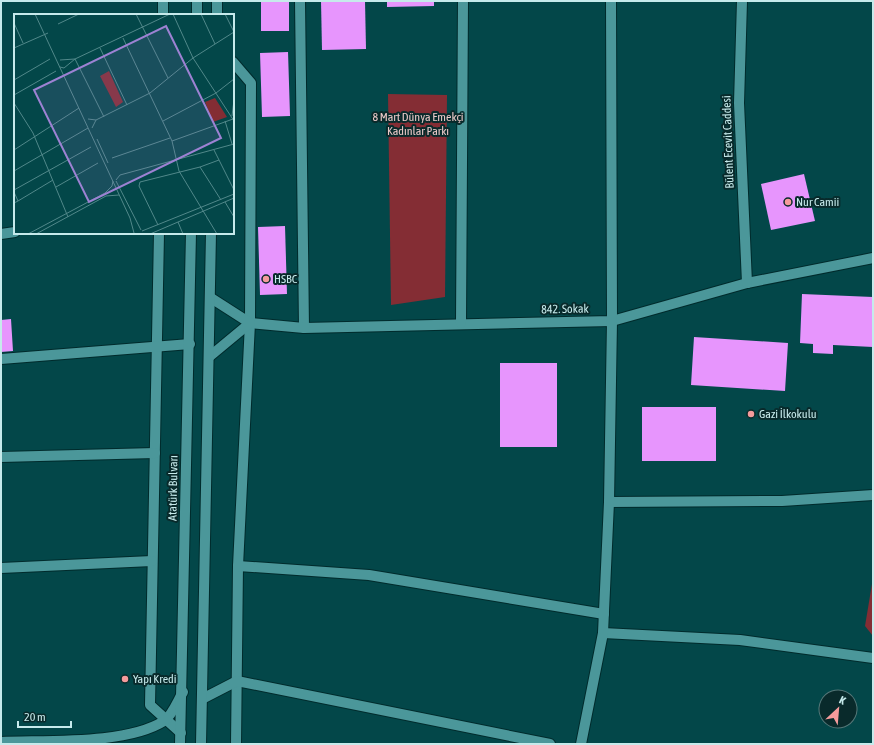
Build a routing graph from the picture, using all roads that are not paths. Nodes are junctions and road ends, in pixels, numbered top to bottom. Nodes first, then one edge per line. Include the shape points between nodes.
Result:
1 (164, 1) edge
2 (197, 1) edge
3 (217, 1) edge
4 (300, 1) edge
5 (463, 1) edge
6 (611, 1) edge
7 (742, 1) edge
8 (163, 14) edge
9 (197, 14) edge
10 (217, 14) edge
11 (234, 63) edge
12 (14, 232) edge
13 (1, 234) edge
14 (159, 234) edge
15 (192, 234) edge
16 (211, 234) edge
17 (873, 258) edge
18 (747, 283) junction
19 (211, 298) junction
20 (612, 321) junction
21 (250, 323) junction
22 (461, 323) junction
23 (304, 328) junction
24 (190, 344) junction
25 (158, 347) junction
26 (210, 357) junction
27 (1, 359) edge
28 (155, 453) junction
29 (1, 457) edge
30 (873, 495) edge
31 (609, 502) junction
32 (152, 561) junction
33 (238, 566) junction
34 (1, 568) edge
35 (604, 614) junction
36 (603, 633) junction
37 (873, 658) edge
38 (237, 681) junction
39 (182, 692) junction
40 (202, 699) junction
41 (166, 720) junction
42 (181, 733) junction
43 (1, 742) edge
44 (180, 744) edge
45 (201, 744) edge
46 (236, 744) edge
47 (550, 744) edge
48 (581, 744) edge

1 - 8 street
2 - 9 street
3 - 10 street
4 - 23 street
5 - 22 street
6 - 20 street
7 - 18 street, Bülent Ecevit Caddesi via 739,103
11 - 21 street via 250,83
12 - 13 street
14 - 25 street
15 - 24 street, Atatürk Bulvarı
16 - 19 street
17 - 18 street, 842. Sokak
18 - 20 street, 842. Sokak
19 - 21 street
19 - 26 street
20 - 22 street, 842. Sokak
20 - 31 street
21 - 23 street, 842. Sokak
21 - 26 street
21 - 33 street
22 - 23 street, 842. Sokak
24 - 25 street
24 - 39 street, Atatürk Bulvarı
25 - 27 street
25 - 28 street
26 - 40 street
28 - 29 street
28 - 32 street
30 - 31 street via 782,501
31 - 35 street
32 - 34 street
32 - 41 street via 150,705
33 - 35 street via 369,576
33 - 38 street
35 - 36 street
36 - 37 street via 740,640
36 - 48 street
38 - 40 street
38 - 46 street
38 - 47 street
39 - 41 street
39 - 42 street, Atatürk Bulvarı
40 - 45 street
41 - 42 street
41 - 43 street via 149,728 109,738
42 - 44 street, Atatürk Bulvarı

